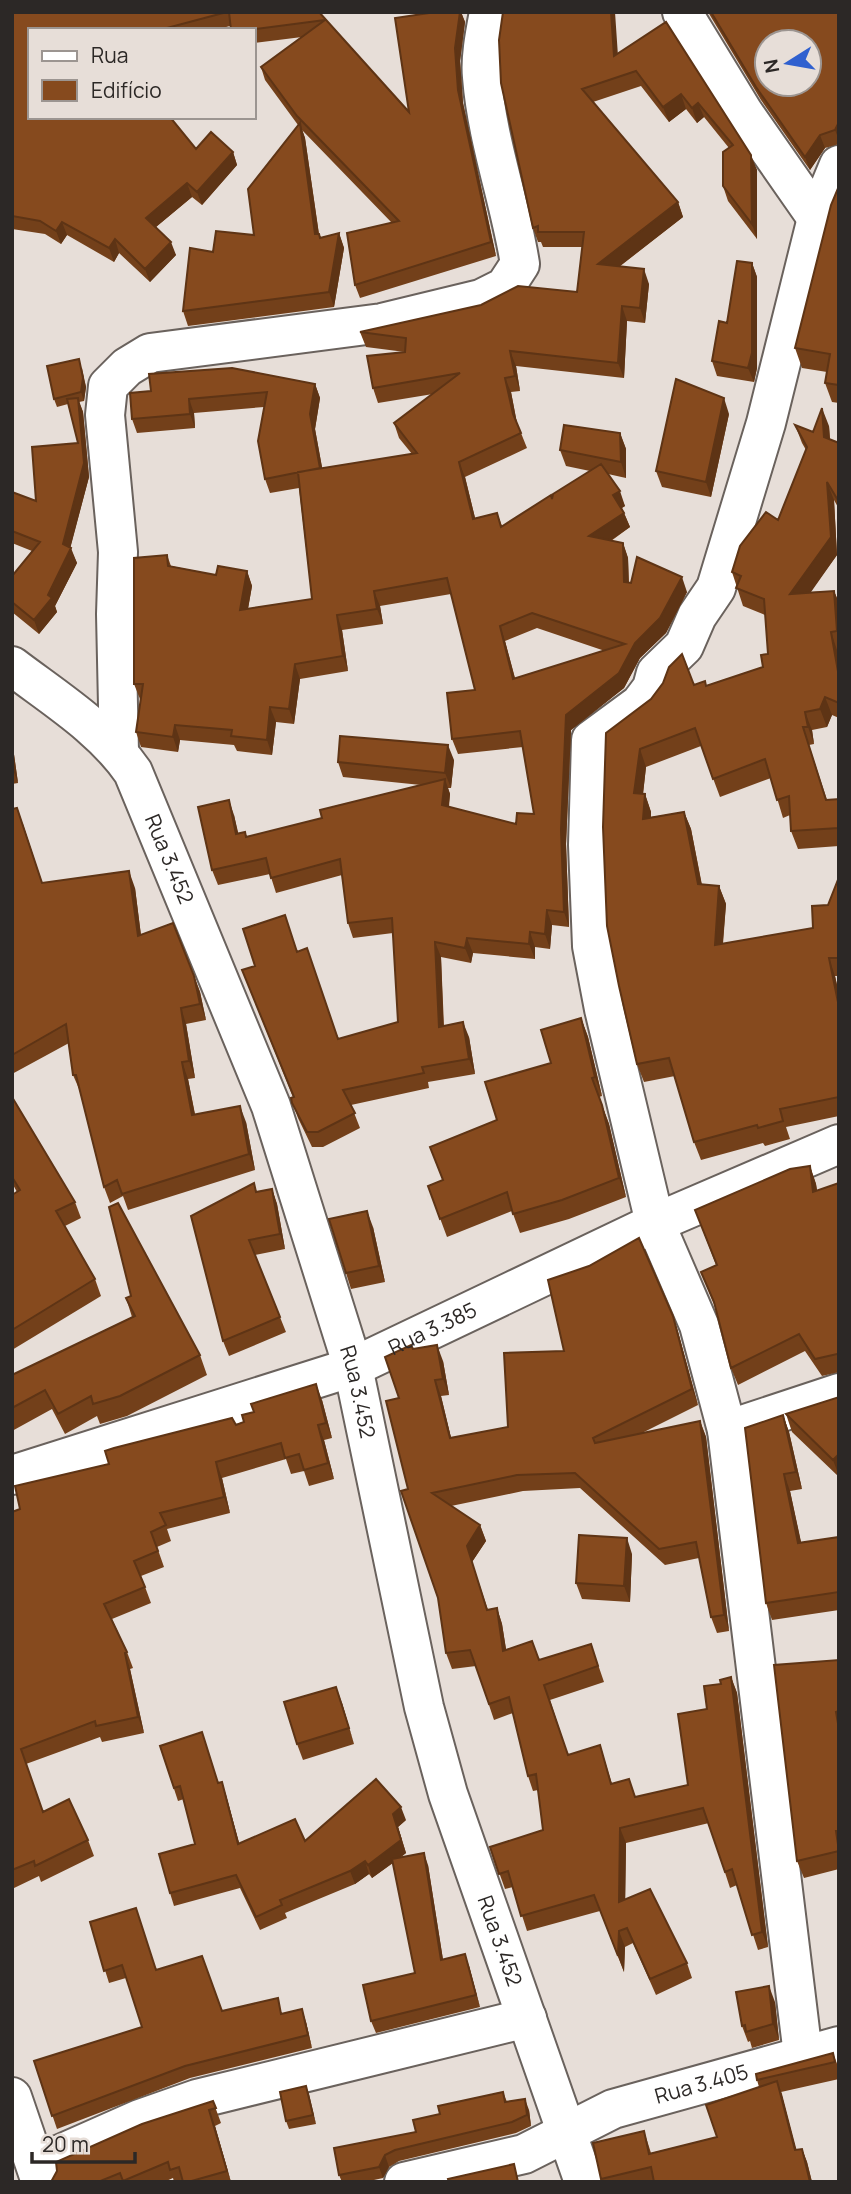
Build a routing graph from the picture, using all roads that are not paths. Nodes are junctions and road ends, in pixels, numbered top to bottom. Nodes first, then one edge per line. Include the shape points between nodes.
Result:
1 (489, 12) edge
2 (682, 12) edge
3 (839, 165) edge
4 (817, 218) junction
5 (12, 666) edge
6 (119, 752) junction
7 (839, 1144) edge
8 (655, 1223) junction
9 (353, 1367) junction
10 (839, 1393) edge
11 (727, 1430) junction
12 (12, 1475) edge
13 (527, 2018) junction
14 (821, 2050) edge
15 (12, 2097) edge
16 (568, 2133) junction
17 (38, 2173) edge
18 (404, 2182) edge
19 (584, 2182) edge

1 - 6 street via 482,76 500,183 520,264 505,287 481,299 382,323 150,353 108,386 105,415 118,552
2 - 4 street via 743,112
3 - 4 street
4 - 8 street via 766,422 716,588 697,615 684,646 656,673 640,704 591,740 588,845 593,946
5 - 6 street, Rua 3.452
6 - 9 street, Rua 3.452 via 133,772 271,1106
7 - 8 street, Rua 3.385
8 - 9 street, Rua 3.385
8 - 11 street via 699,1325
9 - 12 street, Rua 3.385
9 - 13 street, Rua 3.452 via 424,1707 448,1794
10 - 11 street
11 - 14 street
13 - 16 street, Rua 3.452
13 - 17 street via 197,2099 140,2119
14 - 16 street, Rua 3.405 via 613,2109
15 - 17 street
16 - 18 street, Rua 3.405 via 524,2154
16 - 19 street, Rua 3.452

